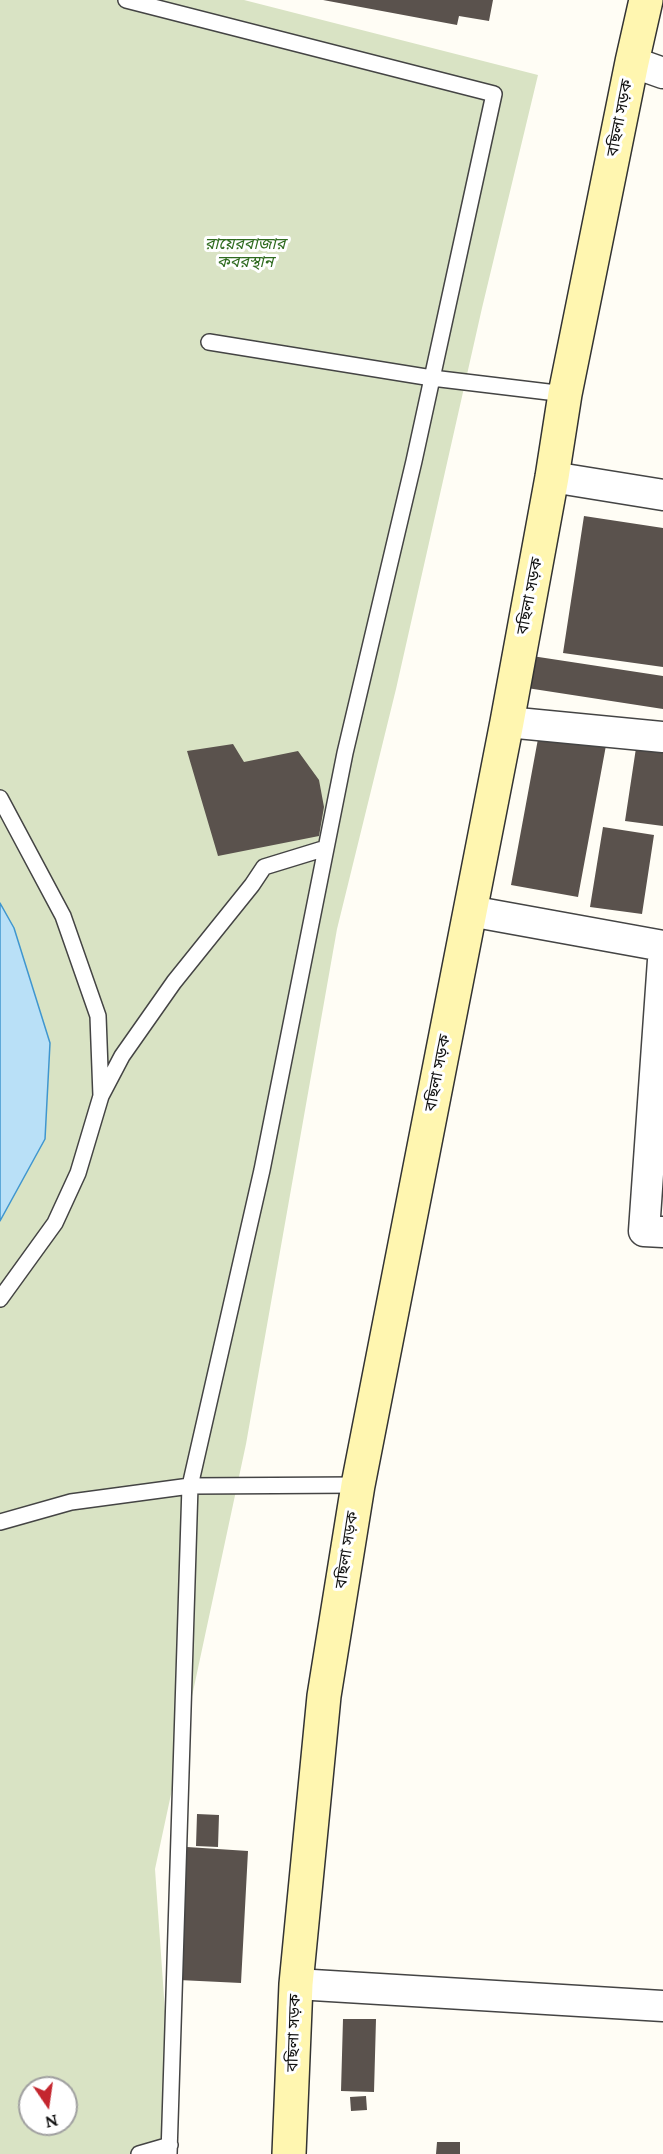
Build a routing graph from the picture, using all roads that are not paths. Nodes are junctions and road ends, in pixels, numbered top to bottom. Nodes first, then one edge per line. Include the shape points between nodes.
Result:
1 (126, 0) edge
2 (646, 0) edge
3 (632, 62) junction
4 (663, 73) edge
5 (209, 342) dead end
6 (432, 378) junction
7 (566, 394) junction
8 (552, 477) junction
9 (663, 495) edge
10 (507, 722) junction
11 (663, 737) edge
12 (0, 798) edge
13 (326, 848) junction
14 (470, 911) junction
15 (663, 946) edge
16 (663, 960) edge
17 (101, 1096) junction
18 (663, 1232) edge
19 (0, 1299) edge
20 (358, 1485) junction
21 (190, 1486) junction
22 (0, 1522) edge
23 (296, 1984) junction
24 (663, 2006) edge
25 (170, 2150) edge
26 (139, 2154) edge
27 (289, 2154) edge

1 - 6 lane via 494,94
2 - 3 main road, বছিলা সড়ক
3 - 4 street
3 - 7 main road, বছিলা সড়ক
5 - 6 lane
6 - 7 lane
6 - 13 lane
7 - 8 main road, বছিলা সড়ক
8 - 9 street
8 - 10 main road, বছিলা সড়ক
10 - 11 street
10 - 14 main road, বছিলা সড়ক
12 - 17 lane via 63,916 98,1016
13 - 17 lane via 264,867 167,992 122,1056
13 - 21 lane via 262,1170
14 - 15 street
14 - 20 main road, বছিলা সড়ক
16 - 18 street via 644,1232
17 - 19 lane via 78,1173 55,1223
20 - 21 lane
20 - 23 main road, বছিলা সড়ক via 324,1696
21 - 22 lane via 71,1502
21 - 25 lane
23 - 24 street
23 - 27 main road, বছিলা সড়ক
25 - 26 lane

